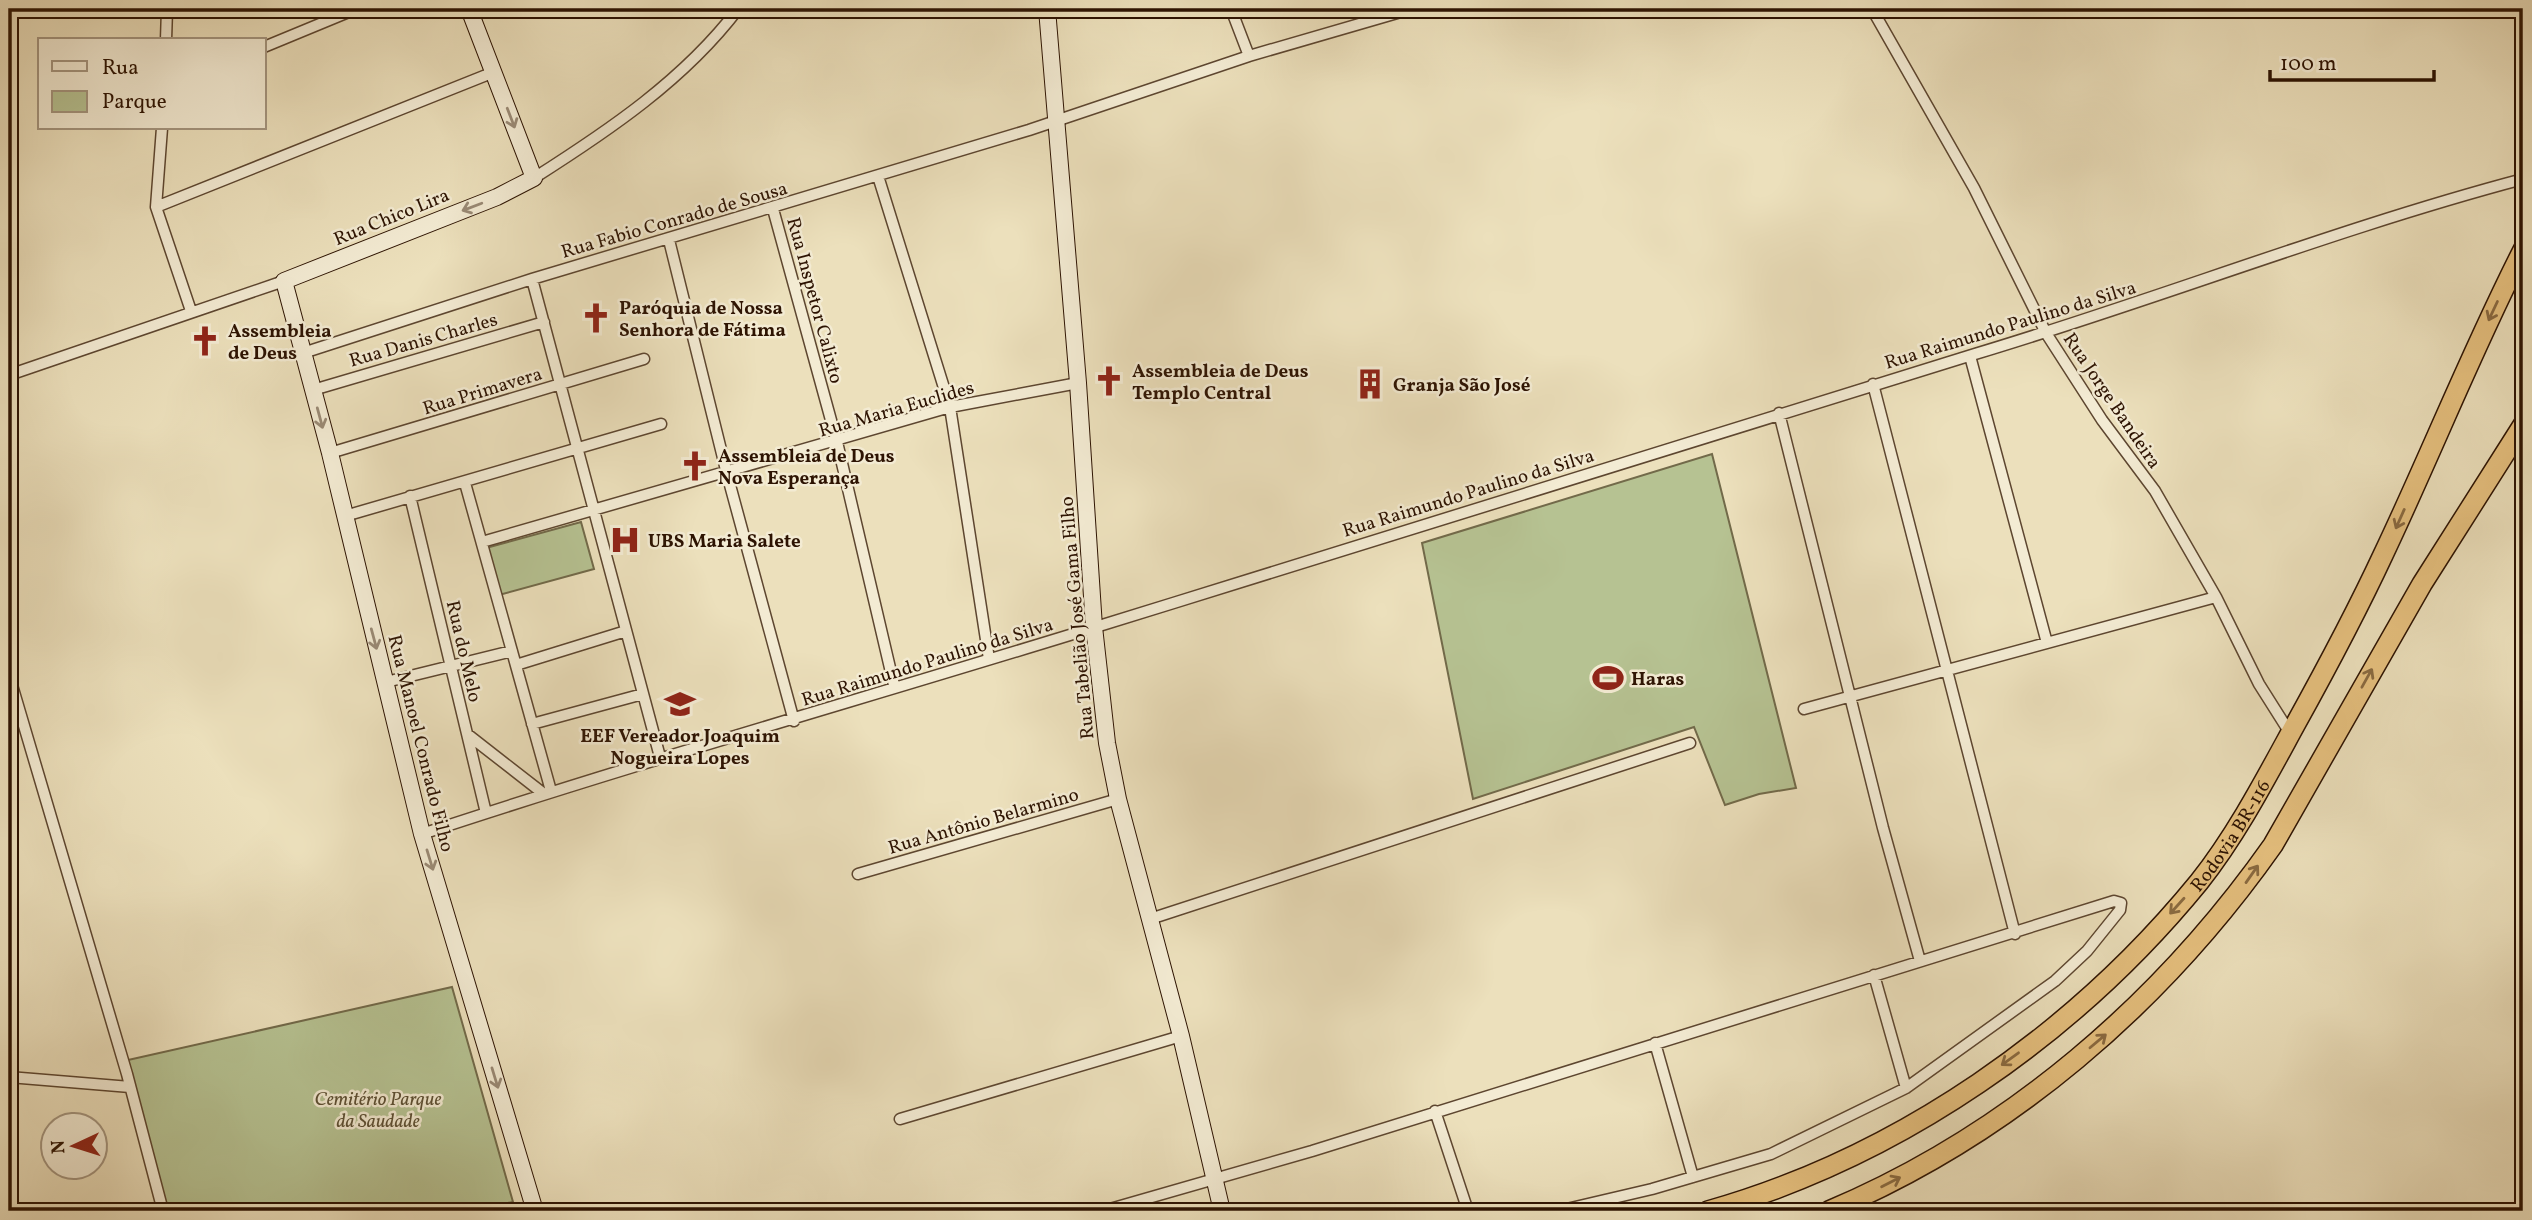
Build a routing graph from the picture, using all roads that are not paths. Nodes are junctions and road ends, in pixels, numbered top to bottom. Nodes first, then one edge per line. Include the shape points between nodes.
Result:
1 (167, 9) edge
2 (356, 9) edge
3 (469, 9) edge
4 (738, 9) edge
5 (1047, 9) edge
6 (1231, 9) edge
7 (1411, 9) edge
8 (1872, 9) edge
9 (166, 38) edge
10 (266, 46) edge
11 (1249, 56) junction
12 (494, 72) junction
13 (1054, 121) junction
14 (162, 130) edge
15 (878, 176) junction
16 (534, 178) junction
17 (2523, 179) edge
18 (156, 207) junction
19 (774, 209) junction
20 (669, 240) junction
21 (2523, 250) edge
22 (533, 279) junction
23 (284, 281) junction
24 (191, 311) junction
25 (544, 322) junction
26 (2046, 333) junction
27 (303, 353) junction
28 (1970, 356) junction
29 (644, 359) dead end
30 (9, 375) edge
31 (1078, 383) junction
32 (1873, 384) junction
33 (561, 385) junction
34 (313, 390) junction
35 (950, 407) junction
36 (1779, 413) junction
37 (661, 424) dead end
38 (2523, 425) edge
39 (837, 442) junction
40 (578, 449) junction
41 (330, 453) junction
42 (727, 474) junction
43 (465, 483) junction
44 (410, 496) junction
45 (594, 512) junction
46 (345, 516) junction
47 (482, 542) junction
48 (2216, 597) junction
49 (1094, 627) junction
50 (626, 631) junction
51 (2046, 643) junction
52 (512, 651) junction
53 (989, 659) junction
54 (516, 665) junction
55 (452, 666) junction
56 (1949, 671) junction
57 (9, 675) edge
58 (386, 682) junction
59 (894, 685) junction
60 (643, 694) junction
61 (1851, 696) junction
62 (1804, 709) dead end
63 (794, 721) junction
64 (532, 724) junction
65 (2290, 733) junction
66 (467, 734) junction
67 (1690, 743) dead end
68 (660, 757) junction
69 (548, 793) junction
70 (1118, 799) junction
71 (486, 813) junction
72 (422, 834) junction
73 (858, 874) dead end
74 (1150, 919) junction
75 (2015, 933) junction
76 (1920, 961) junction
77 (1874, 975) junction
78 (1181, 1036) junction
79 (1655, 1043) junction
80 (9, 1077) edge
81 (130, 1087) junction
82 (1906, 1088) junction
83 (1435, 1111) junction
84 (900, 1119) dead end
85 (1693, 1177) junction
86 (1214, 1181) junction
87 (163, 1211) edge
88 (536, 1211) edge
89 (1103, 1211) edge
90 (1222, 1211) edge
91 (1468, 1211) edge
92 (1558, 1211) edge
93 (1708, 1211) edge
94 (1829, 1211) edge

1 - 9 street
2 - 10 street
3 - 12 street
4 - 16 street, Rua Chico Lira via 642,104
5 - 13 street, Rua Tabelião José Gama Filho
6 - 11 street
7 - 11 street, Rua Fabio Conrado de Sousa
8 - 26 street, Rua Jorge Bandeira via 1974,188
11 - 13 street, Rua Fabio Conrado de Sousa
12 -> 16 street
12 - 18 street
13 - 15 street, Rua Fabio Conrado de Sousa
13 - 31 street, Rua Tabelião José Gama Filho
14 - 18 street
15 - 19 street, Rua Fabio Conrado de Sousa
15 - 35 street
16 -> 23 street, Rua Chico Lira
17 - 26 street, Rua Raimundo Paulino da Silva
18 - 24 street
19 - 20 street, Rua Fabio Conrado de Sousa
19 - 39 street, Rua Inspetor Calixto
20 - 22 street, Rua Fabio Conrado de Sousa
20 - 42 street
21 -> 65 highway, Rodovia BR-116 via 2384,554
22 - 25 street
22 - 27 street, Rua Fabio Conrado de Sousa
23 - 24 street, Rua Chico Lira
23 - 27 street, Rua Manoel Conrado Filho
24 - 30 street, Rua Chico Lira
25 - 33 street
25 - 34 street, Rua Danis Charles
26 - 28 street, Rua Raimundo Paulino da Silva
26 - 48 street, Rua Jorge Bandeira via 2155,491
27 - 34 street, Rua Manoel Conrado Filho
28 - 32 street, Rua Raimundo Paulino da Silva
28 - 51 street
29 - 33 street, Rua Primavera
31 - 35 street, Rua Maria Euclides
31 - 49 street, Rua Tabelião José Gama Filho
32 - 36 street, Rua Raimundo Paulino da Silva
32 - 56 street
33 - 40 street
33 - 41 street, Rua Primavera
34 -> 41 street, Rua Manoel Conrado Filho
35 - 39 street, Rua Maria Euclides
35 - 53 street
36 - 49 street, Rua Raimundo Paulino da Silva
36 - 61 street
37 - 40 street
94 -> 38 highway, Rodovia BR-116 via 1922,1167 2019,1104 2110,1031 2185,955 2279,835 2408,608
39 - 42 street, Rua Maria Euclides
39 - 59 street, Rua Inspetor Calixto
40 - 43 street
40 - 45 street
41 - 46 street, Rua Manoel Conrado Filho
42 - 45 street, Rua Maria Euclides
42 - 63 street
43 - 44 street
43 - 47 street
44 - 46 street
44 - 55 street, Rua do Melo
45 - 47 street, Rua Maria Euclides
45 - 50 street
46 -> 58 street, Rua Manoel Conrado Filho
47 - 52 street
48 - 51 street
48 - 65 street, Rua Jorge Bandeira via 2259,684
49 - 53 street, Rua Raimundo Paulino da Silva
49 - 70 street, Rua Tabelião José Gama Filho
50 - 54 street
50 - 60 street
51 - 56 street
52 - 54 street
52 - 55 street
53 - 59 street, Rua Raimundo Paulino da Silva
54 - 64 street
55 - 58 street
55 - 66 street, Rua do Melo
56 - 61 street
56 - 75 street
57 - 81 street
58 - 72 street, Rua Manoel Conrado Filho
59 - 63 street, Rua Raimundo Paulino da Silva
60 - 64 street
60 - 68 street
61 - 62 street
61 - 76 street
63 - 68 street, Rua Raimundo Paulino da Silva
64 - 69 street
65 -> 93 highway, Rodovia BR-116 via 2200,880 2117,972 2045,1034 1972,1087 1875,1143 1780,1186
66 - 69 street
66 - 71 street, Rua do Melo
67 - 74 street
68 - 69 street, Rua Raimundo Paulino da Silva
69 - 71 street, Rua Raimundo Paulino da Silva
70 - 73 street, Rua Antônio Belarmino
70 - 74 street, Rua Tabelião José Gama Filho
71 - 72 street, Rua Raimundo Paulino da Silva
72 -> 88 street, Rua Manoel Conrado Filho
74 - 78 street, Rua Tabelião José Gama Filho
75 - 76 street
75 - 82 street via 2114,901 2122,903 2087,951 2061,976
76 - 77 street
77 - 79 street
77 - 82 street
78 - 84 street
78 - 86 street, Rua Tabelião José Gama Filho
79 - 83 street
79 - 85 street
80 - 81 street
81 - 87 street
82 - 85 street via 1797,1144
83 - 86 street
83 - 91 street
85 - 92 street
86 - 89 street
86 - 90 street, Rua Tabelião José Gama Filho

